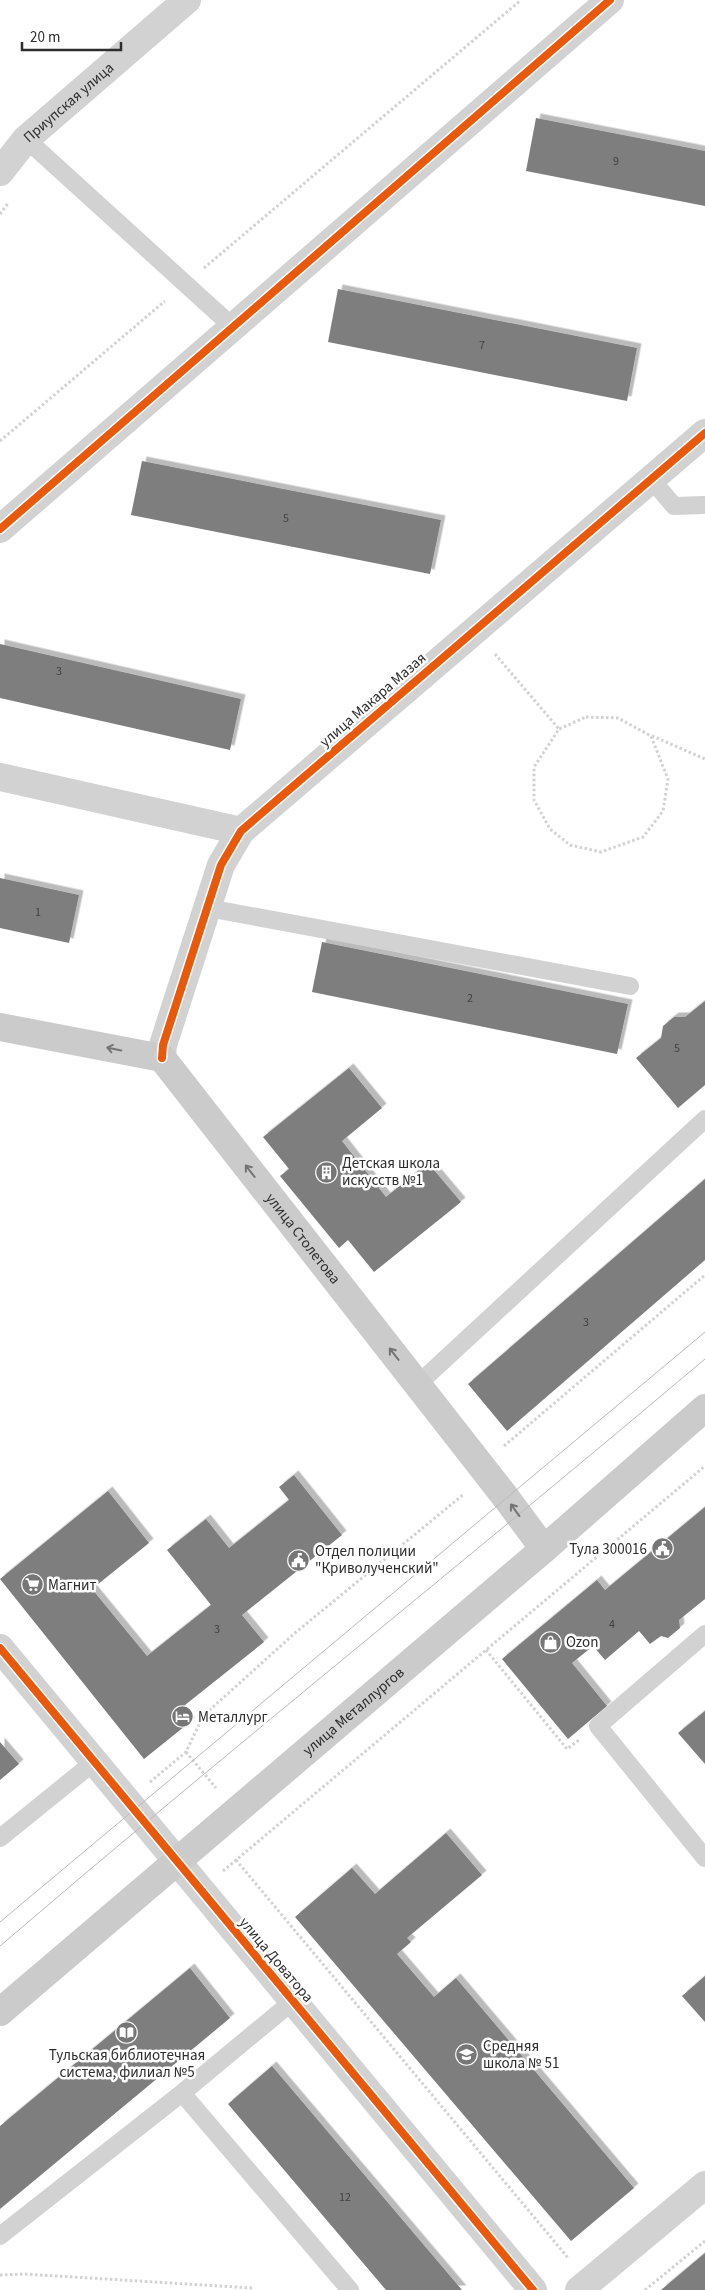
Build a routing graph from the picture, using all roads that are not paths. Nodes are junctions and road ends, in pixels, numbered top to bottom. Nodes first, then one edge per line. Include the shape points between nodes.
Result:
1 (187, 0) edge
2 (610, 0) edge
3 (26, 139) junction
4 (0, 172) edge
5 (232, 327) junction
6 (705, 433) edge
7 (652, 480) junction
8 (705, 505) edge
9 (0, 529) edge
10 (0, 776) edge
11 (241, 831) junction
12 (208, 908) junction
13 (630, 986) dead end
14 (0, 1027) edge
15 (162, 1058) junction
16 (705, 1119) edge
17 (417, 1385) junction
18 (705, 1408) edge
19 (544, 1549) junction
20 (705, 1634) edge
21 (0, 1648) edge
22 (94, 1762) junction
23 (0, 1838) edge
24 (705, 1858) edge
25 (177, 1860) junction
26 (293, 2001) junction
27 (0, 2012) edge
28 (182, 2093) junction
29 (705, 2185) edge
30 (0, 2236) edge
31 (584, 2286) edge
32 (350, 2290) edge
33 (533, 2290) edge

1 - 3 street, Приупская улица
2 - 5 street
3 - 4 street, Приупская улица
3 - 5 lane
5 - 9 street
6 - 7 street, улица Макара Мазая
7 - 8 lane via 674,506
7 - 11 street, улица Макара Мазая
10 - 11 street
11 - 12 street, улица Макара Мазая via 221,865
12 - 13 lane
12 - 15 street, улица Макара Мазая via 163,1045
15 -> 14 main road
17 -> 15 main road, улица Столетова
16 - 17 lane
19 -> 17 main road, улица Столетова
18 - 19 main road, улица Металлургов
19 - 25 main road, улица Металлургов
20 - 24 lane via 598,1726
21 - 22 street, улица Доватора
22 - 23 lane
22 - 25 street, улица Доватора
25 - 26 street, улица Доватора
25 - 27 main road, улица Металлургов
26 - 28 lane
26 - 33 street, улица Доватора
28 - 30 lane
28 - 32 lane
29 - 31 street

